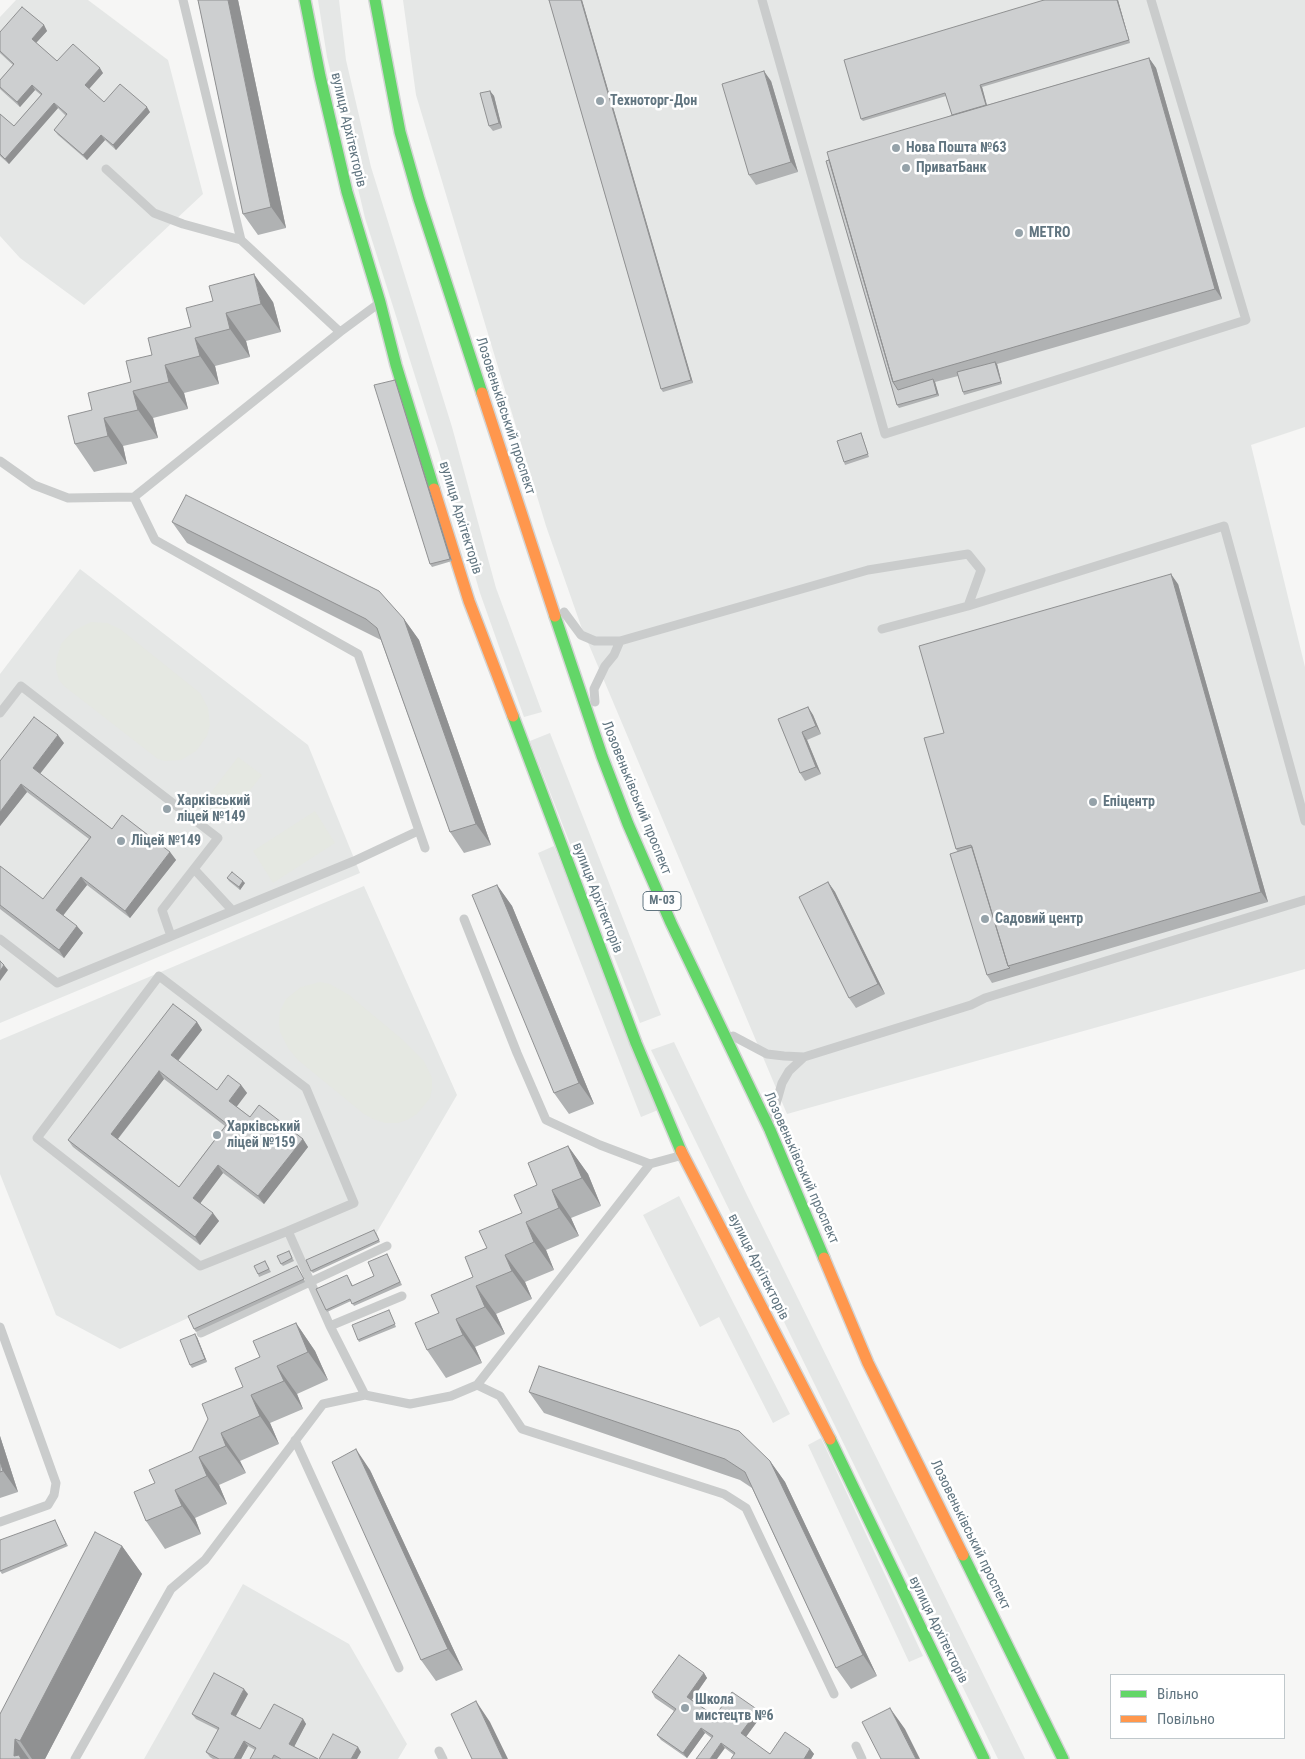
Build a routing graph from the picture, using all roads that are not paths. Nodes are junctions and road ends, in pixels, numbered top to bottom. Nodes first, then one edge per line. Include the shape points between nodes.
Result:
1 (182, 0) edge
2 (305, 0) edge
3 (375, 0) edge
4 (762, 0) edge
5 (1151, 0) edge
6 (106, 169) dead end
7 (241, 240) junction
8 (380, 302) junction
9 (340, 332) junction
10 (0, 461) edge
11 (134, 497) junction
12 (527, 532) junction
13 (968, 606) junction
14 (882, 629) dead end
15 (620, 640) junction
16 (0, 713) edge
17 (1305, 821) edge
18 (628, 824) junction
19 (418, 831) junction
20 (424, 848) dead end
21 (194, 869) junction
22 (1305, 900) edge
23 (232, 910) junction
24 (464, 918) dead end
25 (171, 936) junction
26 (0, 939) edge
27 (720, 1028) junction
28 (804, 1057) junction
29 (770, 1130) junction
30 (683, 1155) junction
31 (650, 1164) junction
32 (288, 1231) junction
33 (387, 1246) dead end
34 (310, 1282) junction
35 (402, 1296) dead end
36 (330, 1326) junction
37 (0, 1327) edge
38 (201, 1332) edge
39 (477, 1385) junction
40 (365, 1395) junction
41 (295, 1440) junction
42 (0, 1522) edge
43 (399, 1668) dead end
44 (834, 1694) edge
45 (856, 1746) dead end
46 (75, 1759) edge
47 (862, 1759) edge
48 (984, 1759) edge
49 (1063, 1759) edge

1 - 7 lane
2 - 8 main road, вулиця Архітекторів via 347,192
3 - 12 main road, Лозовеньківський проспект / М-03 via 400,132
4 - 5 lane via 885,434 1246,320
6 - 7 lane via 154,213
7 - 9 lane
8 - 9 lane
8 - 30 main road, вулиця Архітекторів via 396,365 469,601 632,1034
9 - 11 lane
10 - 11 lane via 34,485 68,498
11 - 19 lane via 155,540 358,654
12 - 15 lane via 538,541 563,610 581,634 595,641
12 - 18 main road, Лозовеньківський проспект / М-03 via 585,710
13 - 14 lane
13 - 15 lane via 981,570 968,554 868,570
13 - 17 lane via 1224,526
15 - 18 lane via 594,688 595,711 626,793
16 - 21 lane via 21,686 218,838
18 - 27 main road, Лозовеньківський проспект / М-03
19 - 20 lane
19 - 23 lane via 354,861
21 - 23 lane
21 - 25 lane via 162,910
22 - 28 lane
23 - 25 lane
24 - 31 lane via 546,1120
25 - 26 lane via 57,983
27 - 28 lane via 767,1054
27 - 29 main road, Лозовеньківський проспект / М-03
28 - 29 lane via 782,1083
29 - 49 main road, Лозовеньківський проспект / М-03 via 868,1363
30 - 31 lane
30 - 48 main road, вулиця Архітекторів via 827,1432
31 - 39 lane
32 - 32 lane via 354,1203 306,1088 159,976 37,1138 200,1266
32 - 34 lane
33 - 34 lane
34 - 36 lane
34 - 38 lane
35 - 36 lane
36 - 40 lane
37 - 42 lane via 56,1483 48,1505
39 - 40 lane via 451,1396 410,1404
39 - 44 lane via 500,1396 522,1429 724,1494 746,1508
40 - 41 lane via 323,1404
41 - 43 lane
41 - 46 lane via 205,1560 170,1589
45 - 47 lane

